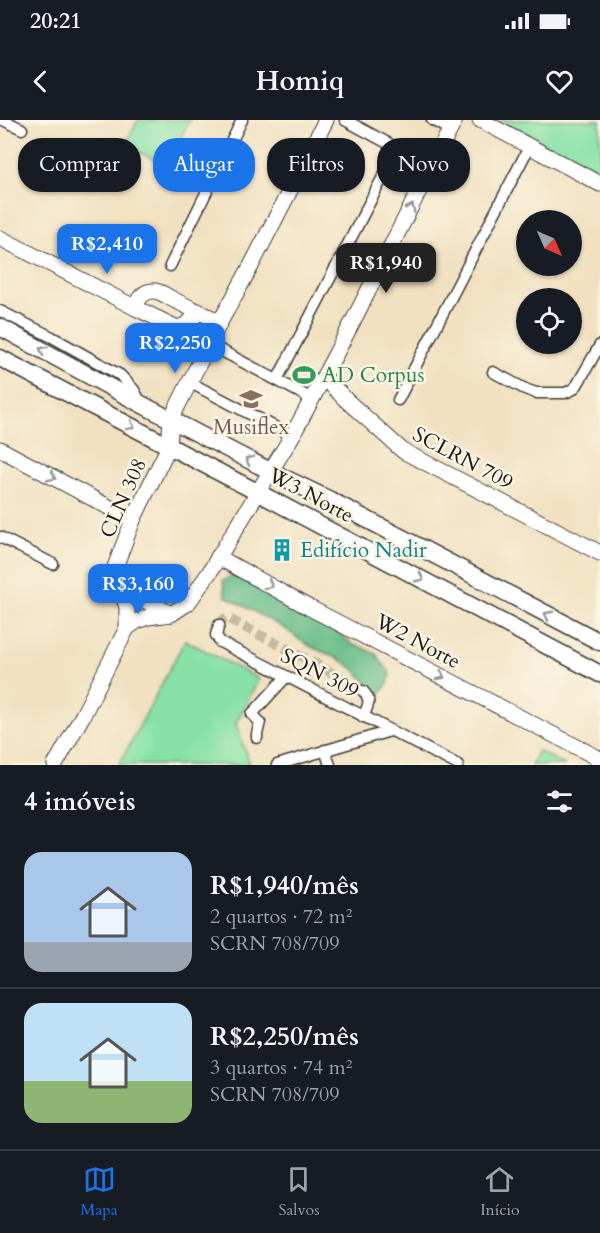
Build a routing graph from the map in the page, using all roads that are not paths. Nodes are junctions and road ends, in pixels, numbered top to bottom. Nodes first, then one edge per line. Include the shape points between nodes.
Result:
1 (3, 120) edge
2 (242, 120) edge
3 (326, 120) edge
4 (345, 120) edge
5 (432, 120) edge
6 (480, 120) edge
7 (453, 125) edge
8 (22, 129) dead end
9 (379, 138) edge
10 (529, 147) junction
11 (600, 184) edge
12 (377, 188) edge
13 (419, 192) edge
14 (0, 238) edge
15 (170, 266) dead end
16 (136, 309) junction
17 (0, 311) edge
18 (198, 311) junction
19 (220, 322) junction
20 (0, 327) edge
21 (209, 344) junction
22 (600, 345) edge
23 (0, 358) edge
24 (80, 370) junction
25 (493, 372) dead end
26 (324, 377) junction
27 (42, 379) junction
28 (277, 380) junction
29 (189, 382) junction
30 (113, 388) junction
31 (312, 399) junction
32 (398, 400) dead end
33 (141, 404) junction
34 (95, 406) junction
35 (171, 419) junction
36 (292, 436) junction
37 (169, 446) junction
38 (0, 449) edge
39 (270, 471) junction
40 (257, 492) junction
41 (330, 500) junction
42 (293, 511) junction
43 (357, 515) junction
44 (133, 520) junction
45 (339, 535) junction
46 (0, 537) edge
47 (600, 553) edge
48 (218, 557) junction
49 (53, 564) dead end
50 (122, 588) junction
51 (171, 614) junction
52 (219, 625) dead end
53 (127, 628) junction
54 (600, 642) edge
55 (600, 674) edge
56 (286, 677) junction
57 (363, 691) dead end
58 (363, 717) junction
59 (390, 731) junction
60 (257, 738) dead end
61 (325, 750) junction
62 (600, 759) edge
63 (55, 765) edge
64 (277, 765) edge
65 (330, 765) edge
66 (458, 765) edge

1 - 8 street
2 - 15 street
3 - 19 street
4 - 9 street
5 - 7 street
6 - 10 street
10 - 11 street
10 - 32 street
12 - 28 street
26 -> 13 street
14 - 16 street
16 - 18 street via 177,328 186,326
16 - 18 street via 140,296 152,291
17 - 33 street via 120,375
18 - 19 street
19 - 21 street
24 -> 20 main road, W3 Norte
21 - 28 street
21 - 29 street
22 - 25 street via 578,385 565,393 536,393
23 - 27 main road, W3 Norte
24 - 27 main road via 84,379 75,388
24 - 30 main road, W3 Norte
26 - 31 street
26 - 47 street, SCLRN 709 via 403,452
27 - 34 main road, W3 Norte
28 - 31 street
29 - 35 street
29 - 36 street
30 - 33 main road, W3 Norte
30 - 34 main road via 95,389 91,397
31 - 36 street
33 - 35 main road, W3 Norte
34 -> 37 main road, W3 Norte
35 - 37 street, CLN 308
39 -> 35 main road, W3 Norte
36 - 39 street
37 - 40 main road, W3 Norte
37 - 44 street, CLN 308
38 -> 44 street
39 - 40 street
39 - 41 main road, W3 Norte
40 - 42 main road, W3 Norte
40 - 48 street
41 - 42 main road via 333,513 328,520
41 - 43 main road, W3 Norte
42 - 45 main road, W3 Norte
43 - 45 main road via 344,520
54 -> 43 main road, W3 Norte
44 - 50 street, CLN 308 via 115,567
45 -> 55 main road, W3 Norte
46 - 49 street
48 - 51 street via 188,603
48 -> 62 street, W2 Norte
50 - 51 street
50 - 53 street, CLN 308
51 - 53 street via 148,617
52 - 56 street, SQN 309 via 216,635 221,643
53 - 63 street
56 - 58 street, SQN 309
56 - 60 street via 252,714 260,722
57 - 58 street via 368,697
58 - 59 street, SQN 309
59 - 61 street
59 - 66 street, SQN 309
61 - 64 street
61 - 65 street

